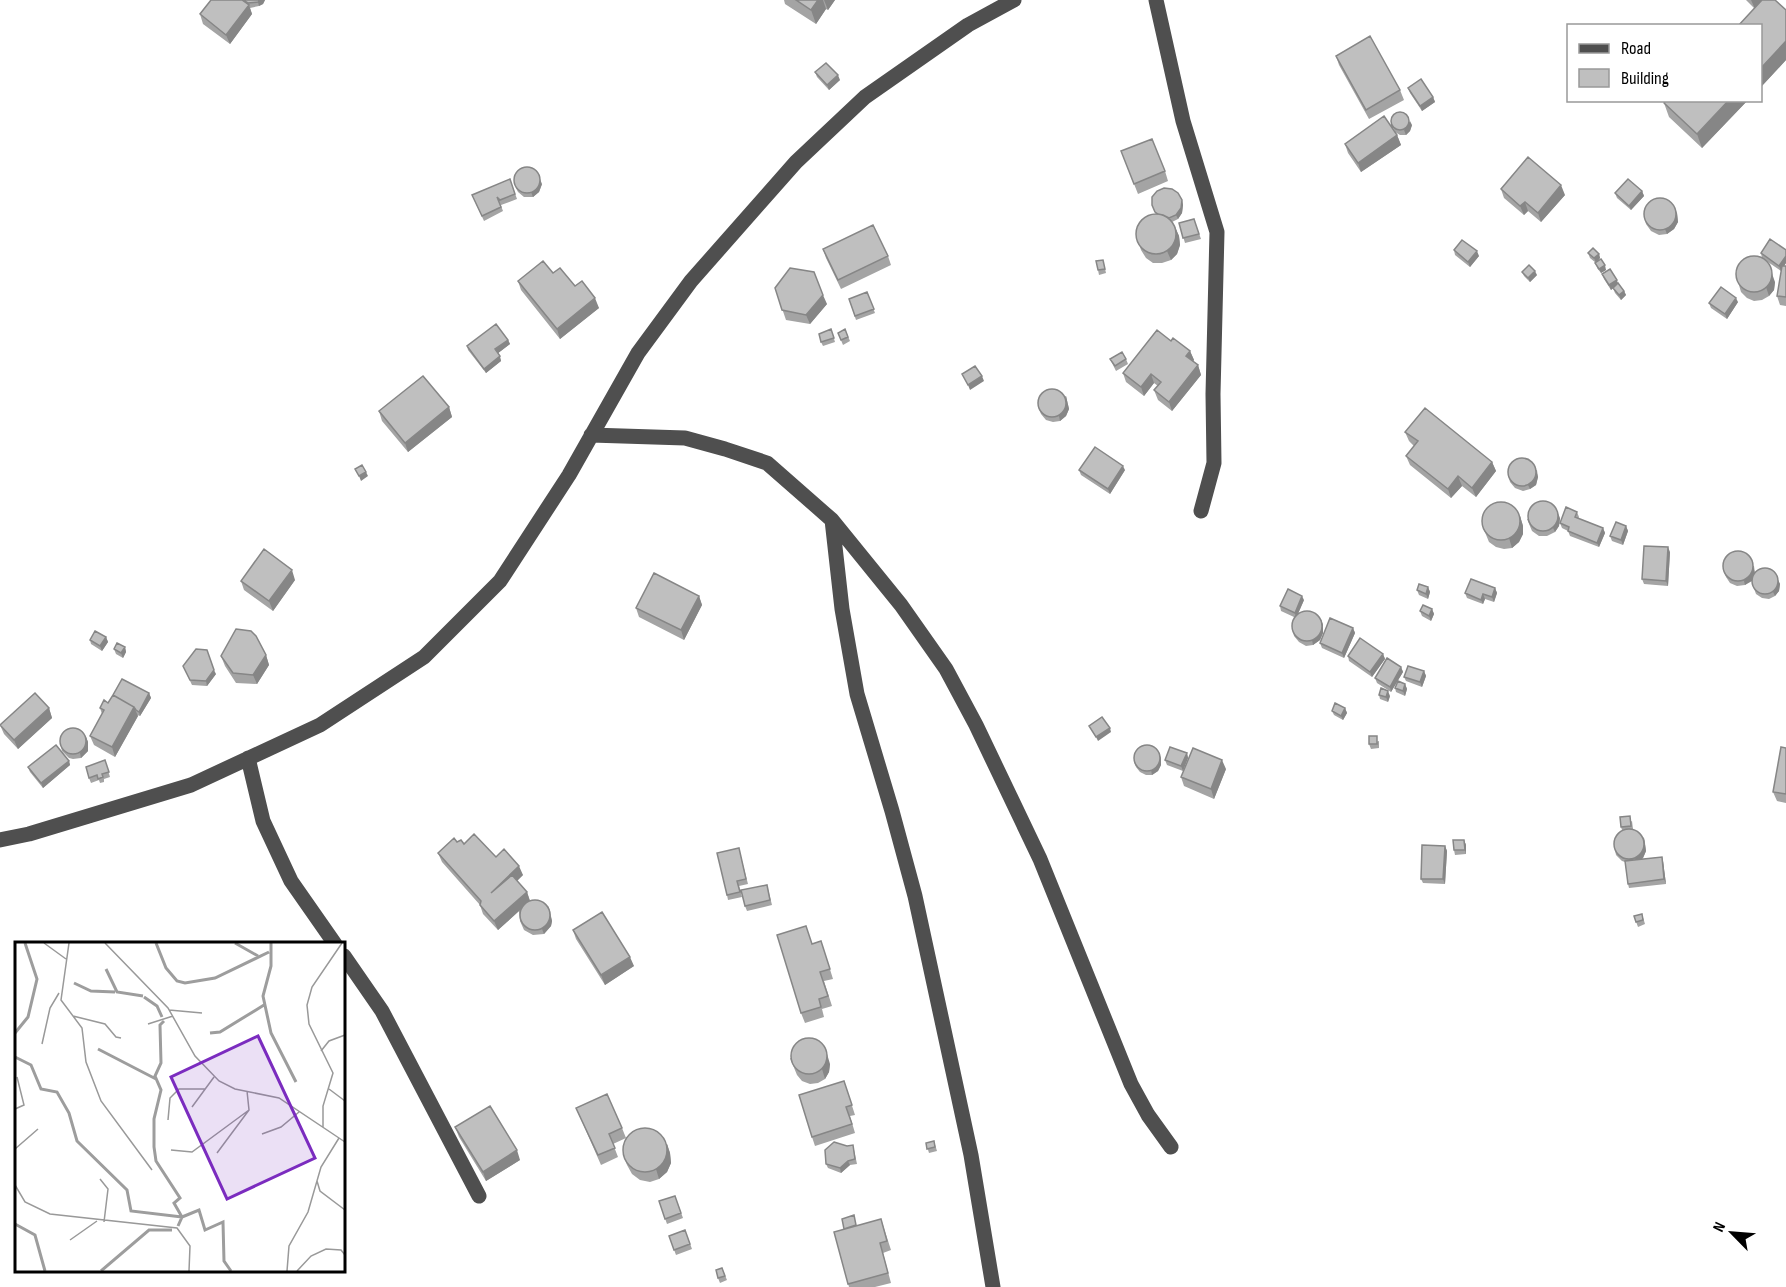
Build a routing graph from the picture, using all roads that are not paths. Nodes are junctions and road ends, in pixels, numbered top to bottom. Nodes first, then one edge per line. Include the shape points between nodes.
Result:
1 (1014, 0) edge
2 (1156, 0) edge
3 (591, 435) junction
4 (1201, 511) dead end
5 (832, 520) junction
6 (248, 758) junction
7 (0, 840) edge
8 (334, 942) edge
9 (345, 957) edge
10 (1171, 1147) dead end
11 (479, 1196) dead end
12 (993, 1287) edge

1 - 3 street via 968,25 865,97 796,162 691,281 638,353
2 - 4 street via 1183,121 1217,232 1214,463
3 - 5 street via 686,438 746,456 767,464
3 - 6 street via 500,581 423,657 320,725
5 - 10 street via 946,669 1040,860 1131,1083
5 - 12 street via 857,694 915,896 971,1155
6 - 7 street via 191,785
6 - 8 street via 263,821 291,881
9 - 11 street via 382,1011

